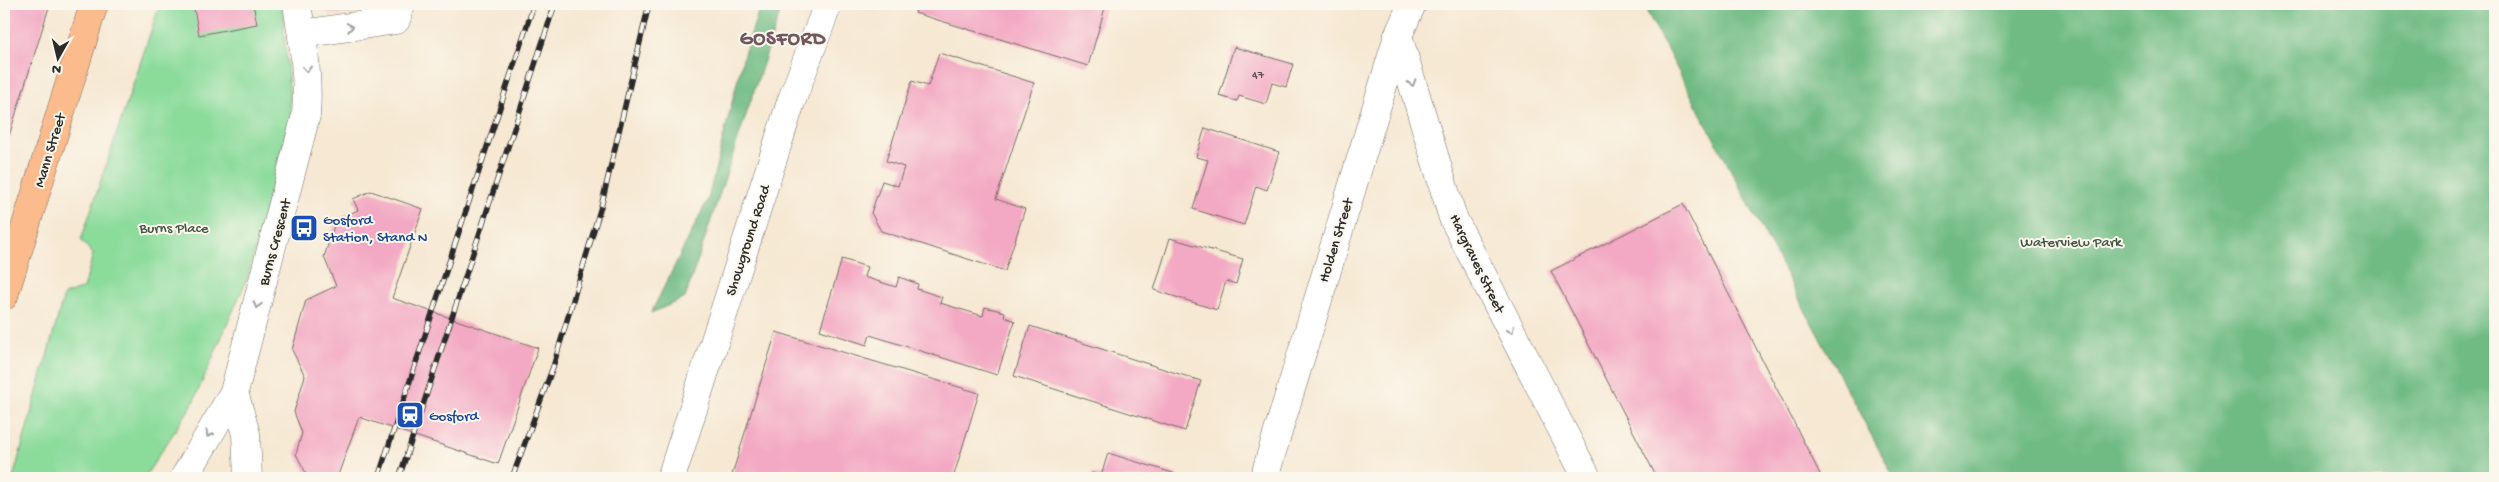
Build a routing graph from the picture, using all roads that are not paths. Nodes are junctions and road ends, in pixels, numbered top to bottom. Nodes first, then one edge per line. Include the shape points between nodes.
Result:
1 (94, 4) edge
2 (297, 4) edge
3 (401, 4) edge
4 (828, 4) edge
5 (1412, 4) edge
6 (302, 34) junction
7 (1398, 36) junction
8 (4, 296) edge
9 (234, 392) junction
10 (184, 478) edge
11 (248, 478) edge
12 (671, 478) edge
13 (1264, 478) edge
14 (1587, 478) edge

1 - 8 main road, Mann Street
2 - 6 street, Burns Crescent
6 -> 3 street via 396,20
4 - 12 street, Showground Road via 791,102
5 - 7 street, Holden Street
6 -> 9 street, Burns Crescent via 308,88 302,138
7 - 13 street, Holden Street
7 -> 14 street, Hargraves Street via 1453,218
9 -> 10 street, Burns Crescent
9 - 11 street via 246,434

